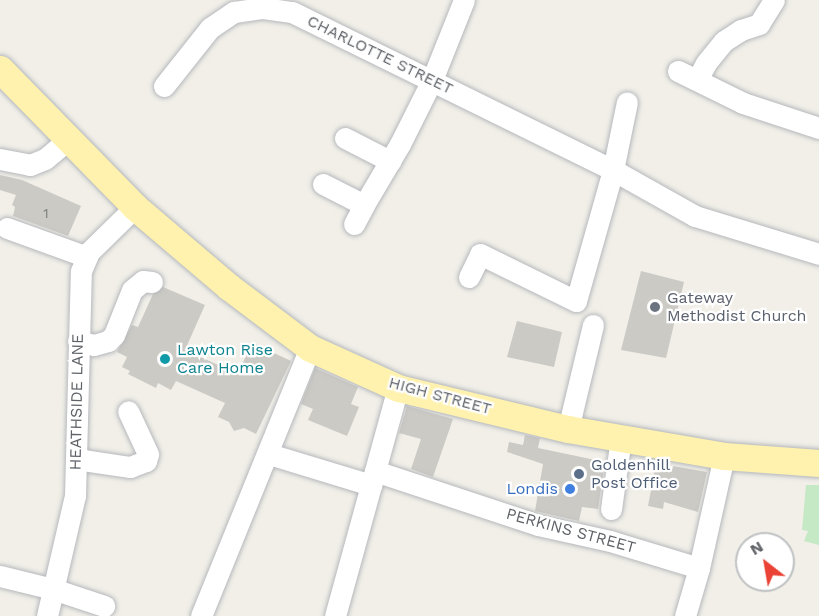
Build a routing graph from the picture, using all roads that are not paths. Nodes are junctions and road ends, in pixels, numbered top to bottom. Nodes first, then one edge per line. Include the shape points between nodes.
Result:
1 (464, 0) edge
2 (772, 4) edge
3 (0, 69) edge
4 (678, 71) dead end
5 (432, 80) junction
6 (697, 80) junction
7 (164, 86) dead end
8 (627, 102) dead end
9 (819, 128) edge
10 (345, 138) dead end
11 (68, 140) junction
12 (0, 159) edge
13 (390, 161) junction
14 (613, 170) junction
15 (323, 184) dead end
16 (135, 207) junction
17 (7, 228) dead end
18 (819, 255) edge
19 (87, 258) junction
20 (469, 278) dead end
21 (152, 282) dead end
22 (593, 325) dead end
23 (78, 341) junction
24 (310, 348) junction
25 (398, 388) junction
26 (128, 411) dead end
27 (568, 429) junction
28 (621, 438) junction
29 (269, 454) junction
30 (724, 456) junction
31 (76, 459) junction
32 (819, 462) edge
33 (373, 478) junction
34 (610, 509) dead end
35 (699, 568) junction
36 (0, 576) edge
37 (53, 589) junction
38 (105, 606) dead end
39 (47, 616) edge
40 (201, 616) edge
41 (335, 616) edge
42 (685, 616) edge

1 - 5 street
2 - 6 street via 759,24 724,41
3 - 11 main road, HIGH STREET
4 - 6 street
5 - 7 street, CHARLOTTE STREET via 292,12 263,8 234,12 210,28
5 - 13 street
5 - 14 street, CHARLOTTE STREET
6 - 9 street via 743,103
8 - 14 street
10 - 13 street
11 - 12 street via 45,159 30,165
11 - 16 main road, HIGH STREET
13 - 15 street via 359,215
14 - 18 street, CHARLOTTE STREET via 695,216
14 - 20 street via 603,224 576,301 480,254
16 - 19 street, HEATHSIDE LANE
16 - 24 main road, HIGH STREET
17 - 19 street
19 - 23 street, HEATHSIDE LANE via 81,271
21 - 23 street via 143,281 132,290 108,341 94,345
22 - 27 street
23 - 31 street, HEATHSIDE LANE
24 - 25 main road, HIGH STREET
24 - 29 street
25 - 27 main road, HIGH STREET
25 - 33 street
26 - 31 street via 148,454 146,461 130,467
27 - 28 main road, HIGH STREET
28 - 30 main road, HIGH STREET
28 - 34 street
29 - 33 street, PERKINS STREET
29 - 40 street
30 - 32 main road, HIGH STREET
30 - 35 street
31 - 37 street, HEATHSIDE LANE via 75,496
33 - 35 street, PERKINS STREET
33 - 41 street
35 - 42 street
36 - 37 street
37 - 38 street
37 - 39 street, HEATHSIDE LANE

